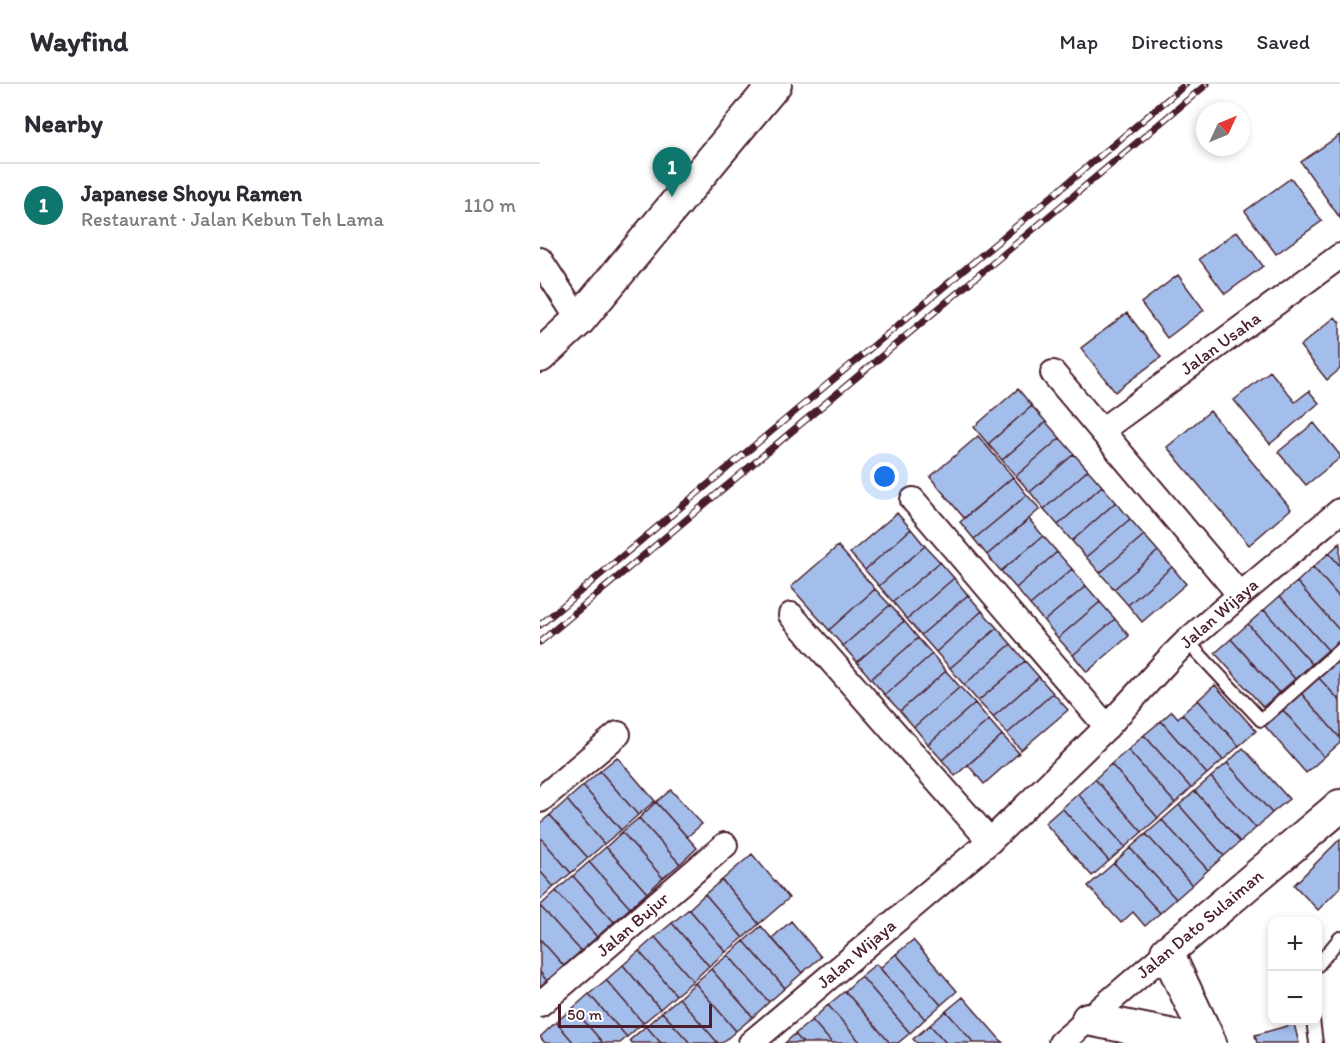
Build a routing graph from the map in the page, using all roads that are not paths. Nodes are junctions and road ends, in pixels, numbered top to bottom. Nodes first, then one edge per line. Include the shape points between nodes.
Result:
1 (775, 84) edge
2 (1340, 256) edge
3 (540, 260) edge
4 (579, 320) junction
5 (540, 356) edge
6 (1053, 373) dead end
7 (1101, 430) junction
8 (913, 500) dead end
9 (1340, 511) edge
10 (1240, 595) junction
11 (790, 615) dead end
12 (1187, 641) junction
13 (1340, 650) edge
14 (1107, 727) junction
15 (618, 734) dead end
16 (540, 801) edge
17 (1340, 806) edge
18 (990, 841) junction
19 (725, 845) dead end
20 (1340, 938) edge
21 (1167, 952) junction
22 (1322, 959) edge
23 (540, 1004) edge
24 (1089, 1019) junction
25 (1314, 1025) edge
26 (751, 1043) edge
27 (1061, 1043) edge
28 (1197, 1043) edge
29 (1210, 1043) edge
30 (1316, 1043) edge

1 - 4 street
2 - 7 street, Jalan Usaha
3 - 4 street
4 - 5 street
6 - 7 street
7 - 10 street
8 - 14 street
9 - 10 street, Jalan Wijaya
10 - 12 street, Jalan Wijaya
11 - 18 street
12 - 13 lane via 1261,720
12 - 14 street, Jalan Wijaya
14 - 18 street, Jalan Wijaya
15 - 16 street
17 - 21 street, Jalan Dato Sulaiman
18 - 26 street, Jalan Wijaya
19 - 23 street, Jalan Bujur
20 - 22 lane
21 - 24 street, Jalan Dato Sulaiman
21 - 29 street
24 - 27 street, Jalan Dato Sulaiman
24 - 28 street
25 - 30 lane

